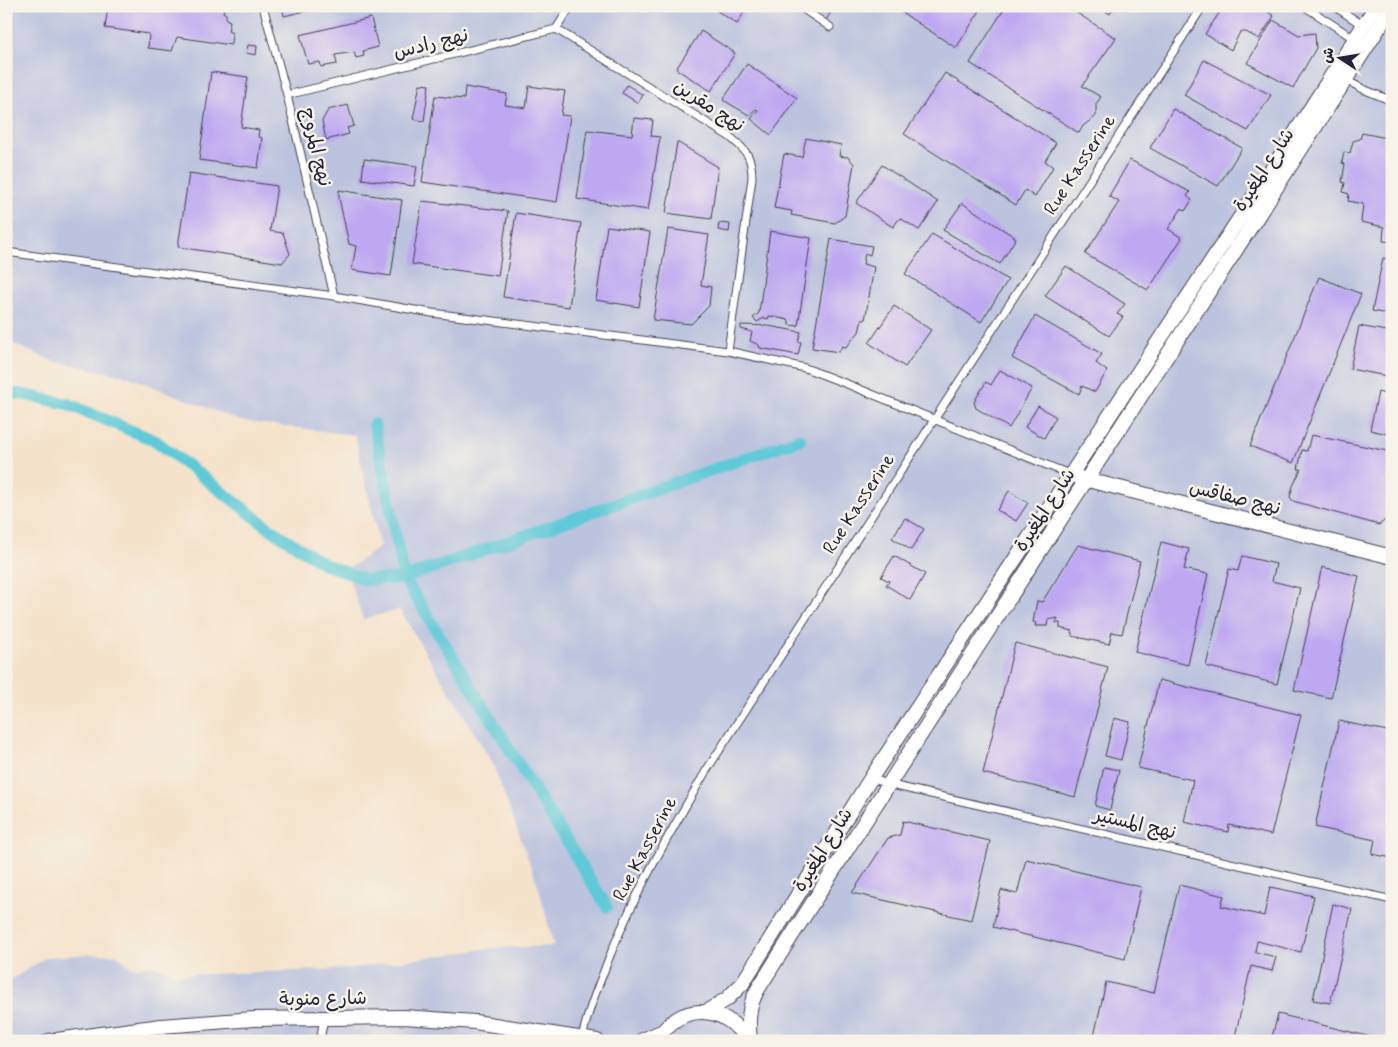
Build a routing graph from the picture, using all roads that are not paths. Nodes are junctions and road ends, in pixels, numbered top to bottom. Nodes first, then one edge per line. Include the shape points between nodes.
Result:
1 (263, 6) edge
2 (571, 6) edge
3 (1204, 6) edge
4 (1304, 6) edge
5 (1334, 6) edge
6 (1376, 6) edge
7 (803, 7) edge
8 (1392, 7) edge
9 (1363, 25) junction
10 (830, 27) dead end
11 (556, 29) junction
12 (1375, 33) junction
13 (1354, 39) junction
14 (1367, 47) junction
15 (1339, 76) junction
16 (287, 95) junction
17 (1392, 101) edge
18 (6, 252) edge
19 (334, 296) junction
20 (728, 351) junction
21 (933, 420) junction
22 (1070, 474) junction
23 (1087, 481) junction
24 (1392, 557) edge
25 (871, 778) junction
26 (887, 784) junction
27 (1392, 900) edge
28 (706, 1012) junction
29 (324, 1018) junction
30 (659, 1036) edge
31 (69, 1039) edge
32 (582, 1039) edge
33 (49, 1041) edge
34 (320, 1041) edge
35 (597, 1041) edge
36 (641, 1041) edge
37 (748, 1041) edge

1 - 16 lane, نهج المروج
2 - 11 lane
3 - 21 lane, Rue Kasserine
4 - 13 lane
5 - 9 lane
6 - 9 street, شارع المغيرة
7 - 10 lane
8 - 12 street, شارع المغيرة
9 - 12 lane
9 - 13 street, شارع المغيرة
11 - 16 lane, نهج رادس
11 - 20 lane, نهج مقرين via 730,137 749,156 752,178
12 - 14 street, شارع المغيرة
13 - 14 lane
13 - 15 street, شارع المغيرة
14 - 15 street, شارع المغيرة
15 - 17 lane
15 - 22 street, شارع المغيرة via 1272,169
15 - 23 street, شارع المغيرة
16 - 19 lane, نهج المروج
18 - 19 lane
19 - 20 lane via 432,313
20 - 21 lane via 805,368
21 - 22 lane
21 - 32 lane, Rue Kasserine via 706,771 658,852 616,939
22 - 23 street, نهج صفاقس
22 - 25 street, شارع المغيرة
23 - 24 street, نهج صفاقس
23 - 26 street, شارع المغيرة
25 - 26 lane, نهج المستير
25 - 28 street, شارع المغيرة via 742,984 727,999
26 - 27 lane, نهج المستير
26 - 37 street, شارع المغيرة via 752,998
28 - 30 street via 689,1013 673,1020
28 - 37 street via 725,1017 740,1029
29 - 31 street, شارع منوبة via 161,1026
29 - 32 street, شارع منوبة via 404,1017 475,1022
29 - 34 lane
30 - 36 street
31 - 33 street, شارع منوبة
32 - 35 street, شارع منوبة

